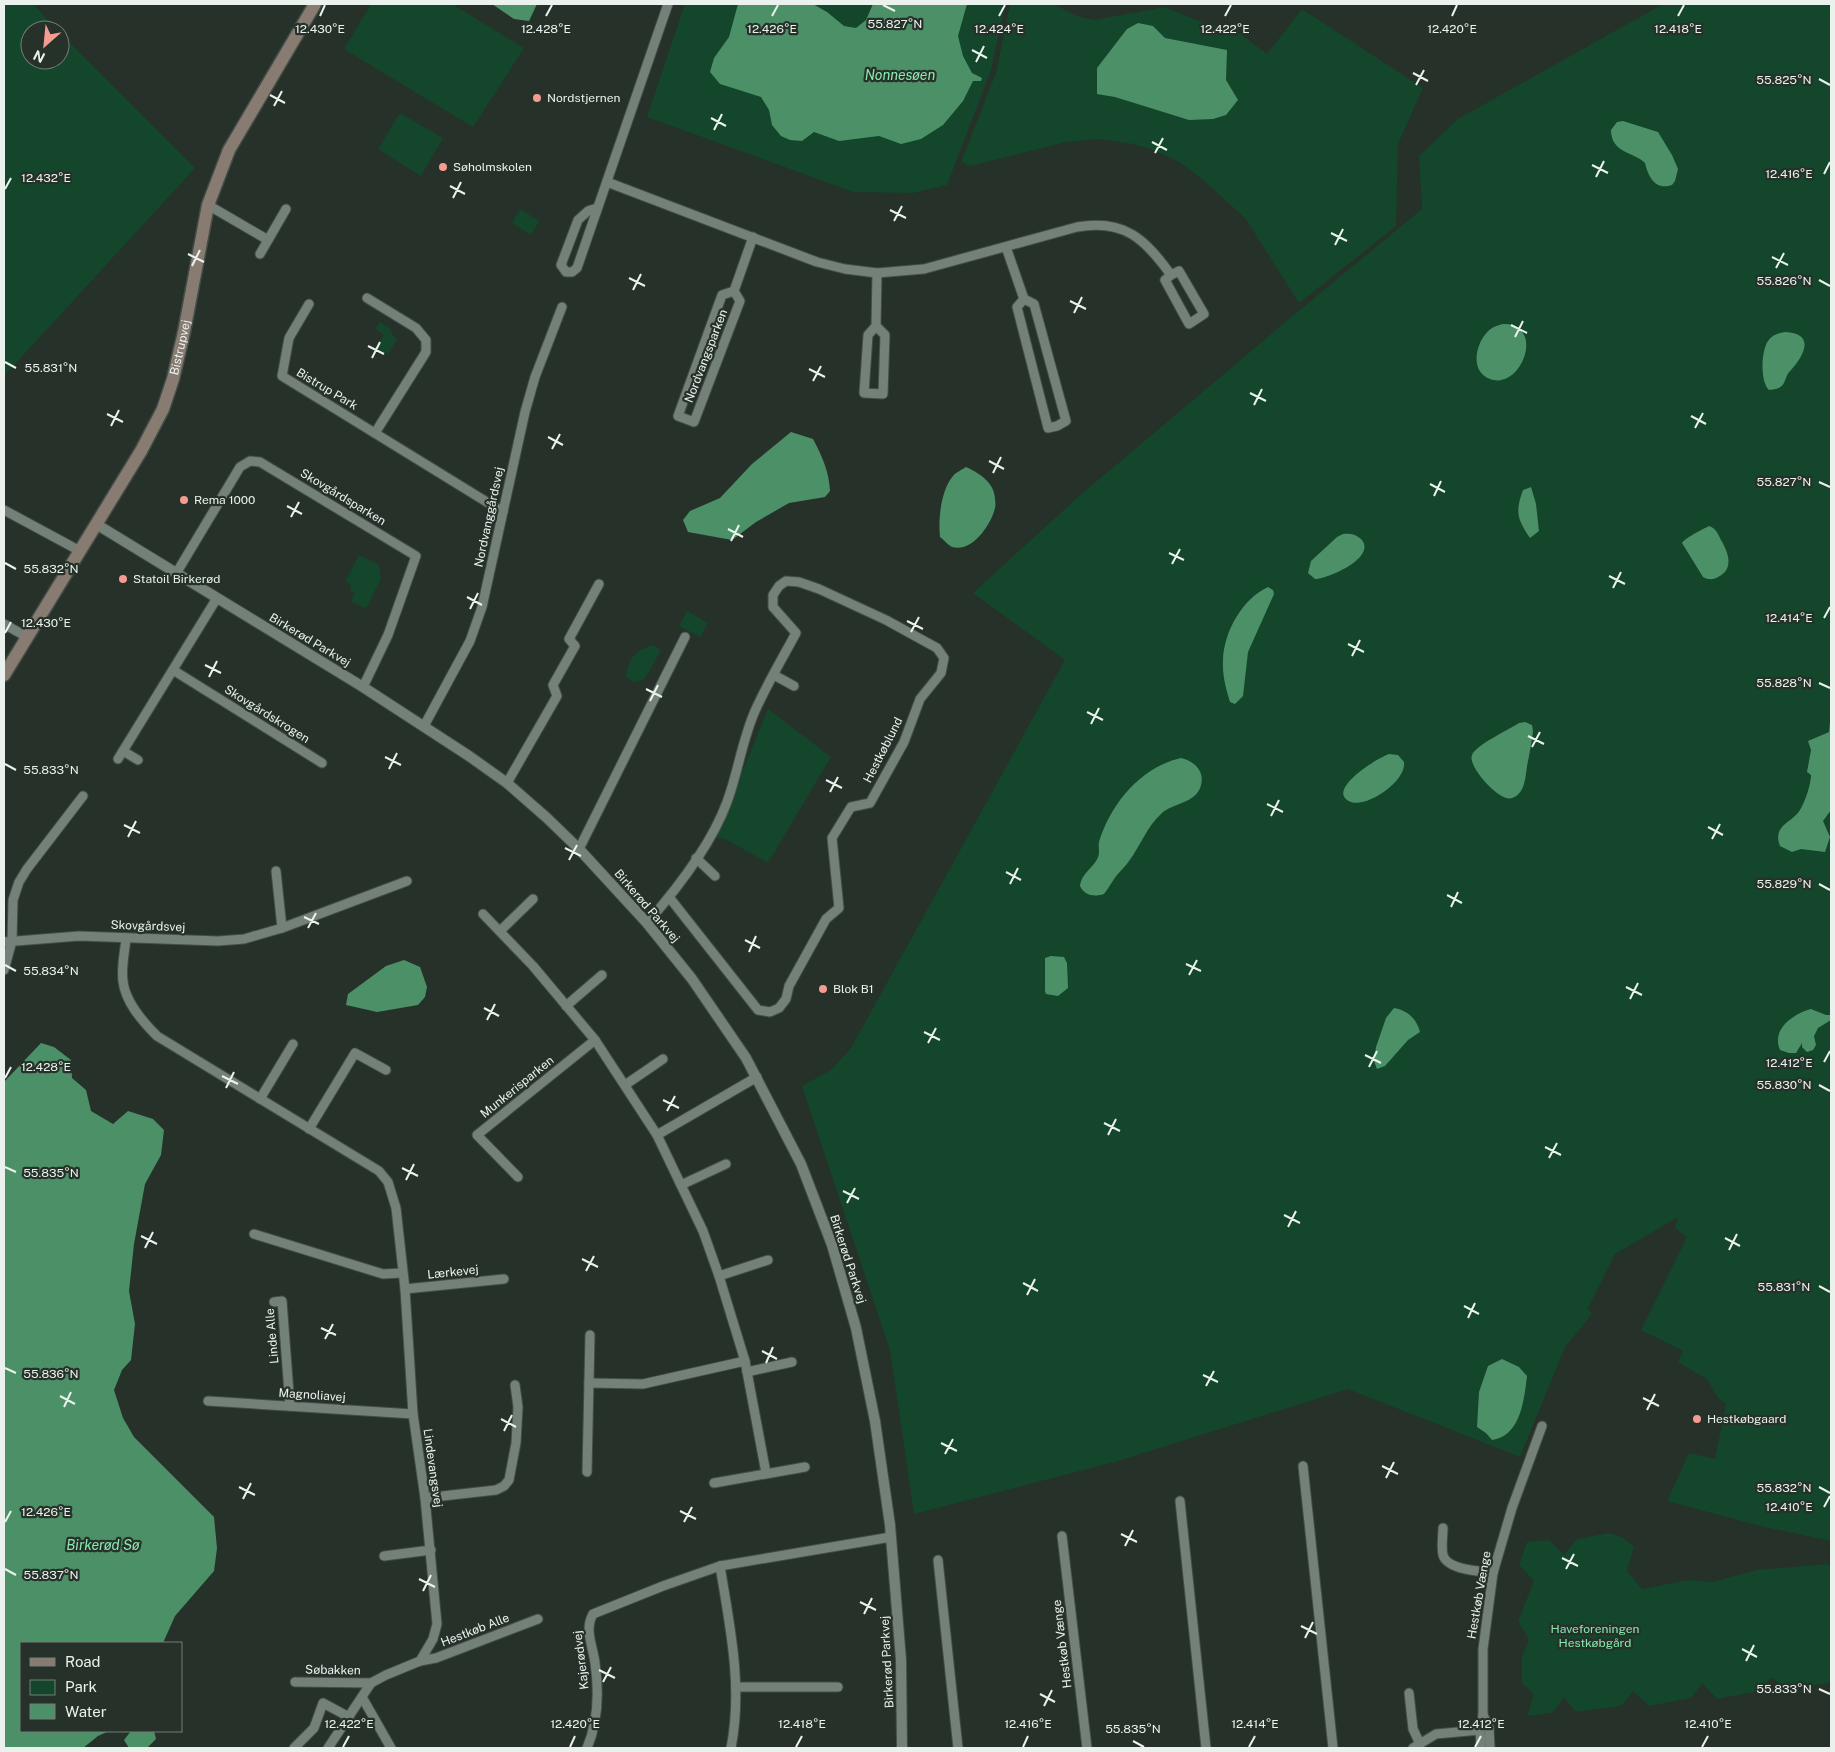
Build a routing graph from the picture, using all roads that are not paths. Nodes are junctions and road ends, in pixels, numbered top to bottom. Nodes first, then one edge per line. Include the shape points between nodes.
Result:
1 (316, 4) edge
2 (668, 4) edge
3 (607, 182) junction
4 (208, 205) junction
5 (597, 208) junction
6 (286, 209) dead end
7 (753, 237) junction
8 (268, 240) junction
9 (1006, 247) junction
10 (260, 254) dead end
11 (878, 273) junction
12 (1171, 275) junction
13 (734, 291) junction
14 (367, 298) dead end
15 (1024, 299) junction
16 (309, 304) dead end
17 (562, 308) dead end
18 (876, 326) junction
19 (375, 433) junction
20 (4, 510) edge
21 (503, 512) junction
22 (96, 524) junction
23 (80, 551) junction
24 (177, 572) junction
25 (599, 584) dead end
26 (217, 598) junction
27 (4, 624) edge
28 (27, 637) junction
29 (685, 637) dead end
30 (173, 670) junction
31 (774, 675) junction
32 (4, 676) edge
33 (794, 686) dead end
34 (363, 687) junction
35 (424, 726) junction
36 (123, 751) junction
37 (118, 759) dead end
38 (138, 760) dead end
39 (322, 762) dead end
40 (507, 783) junction
41 (83, 796) dead end
42 (580, 849) junction
43 (696, 858) junction
44 (276, 871) dead end
45 (715, 876) dead end
46 (407, 881) dead end
47 (669, 897) junction
48 (533, 899) dead end
49 (483, 914) dead end
50 (647, 924) junction
51 (282, 928) junction
52 (500, 931) junction
53 (126, 938) junction
54 (8, 941) edge
55 (4, 970) edge
56 (602, 975) dead end
57 (566, 1006) junction
58 (595, 1040) junction
59 (293, 1044) dead end
60 (663, 1059) dead end
61 (386, 1070) dead end
62 (757, 1077) junction
63 (625, 1085) junction
64 (260, 1099) junction
65 (309, 1128) junction
66 (657, 1135) junction
67 (726, 1164) dead end
68 (518, 1177) dead end
69 (681, 1185) junction
70 (254, 1234) dead end
71 (768, 1260) dead end
72 (402, 1273) junction
73 (720, 1276) junction
74 (504, 1279) dead end
75 (404, 1289) junction
76 (274, 1302) dead end
77 (590, 1335) dead end
78 (745, 1361) junction
79 (792, 1362) dead end
80 (747, 1372) junction
81 (589, 1383) junction
82 (515, 1385) dead end
83 (208, 1401) dead end
84 (290, 1406) junction
85 (413, 1414) junction
86 (1542, 1426) dead end
87 (1303, 1466) dead end
88 (805, 1467) dead end
89 (587, 1472) dead end
90 (766, 1473) junction
91 (714, 1483) dead end
92 (426, 1498) junction
93 (1180, 1501) dead end
94 (1443, 1528) dead end
95 (1062, 1536) dead end
96 (891, 1537) junction
97 (431, 1550) junction
98 (384, 1556) dead end
99 (938, 1560) dead end
100 (720, 1566) junction
101 (1493, 1573) junction
102 (538, 1619) dead end
103 (420, 1662) junction
104 (295, 1682) dead end
105 (371, 1683) junction
106 (736, 1687) junction
107 (838, 1687) dead end
108 (1409, 1693) dead end
109 (362, 1697) junction
110 (1483, 1714) junction
111 (349, 1717) junction
112 (1480, 1730) junction
113 (1417, 1746) edge
114 (294, 1748) edge
115 (328, 1748) edge
116 (391, 1748) edge
117 (587, 1748) edge
118 (731, 1748) edge
119 (902, 1748) edge
120 (958, 1748) edge
121 (1086, 1748) edge
122 (1206, 1748) edge
123 (1333, 1748) edge
124 (1481, 1748) edge
125 (1490, 1748) edge

1 - 4 main road, Bistrupvej via 229,150
2 - 3 street
3 - 5 street
3 - 7 street
4 - 8 street
4 - 22 main road, Bistrupvej via 184,332 163,409
5 - 5 street via 588,210 578,220 561,265 566,272 577,268
6 - 8 street
7 - 11 street via 817,262
7 - 13 street, Nordvangsparken
8 - 10 street
9 - 11 street via 924,269
9 - 12 street via 1077,227 1095,224 1113,227 1134,235 1153,250
9 - 15 street
11 - 18 street
12 - 12 street via 1179,271 1204,314 1189,324 1165,280
13 - 13 street, Nordvangsparken via 722,295 678,416 694,422 740,301
14 - 19 street via 416,328 426,340 426,352
15 - 15 street via 1017,307 1048,428 1066,421 1034,304
16 - 19 street, Bistrup Park via 289,338 282,376
17 - 21 street, Nordvanggårdsvej via 527,403
18 - 18 street via 868,335 864,393 883,394 885,335
19 - 21 street, Bistrup Park
20 - 23 street
21 - 35 street, Nordvanggårdsvej via 482,607 470,641
22 - 23 main road, Bistrupvej
22 - 24 street, Birkerød Parkvej
23 - 28 main road, Bistrupvej
24 - 26 street, Birkerød Parkvej
24 - 34 street, Skovgårdsparken via 240,467 250,461 260,462 416,556 388,635
25 - 40 street via 570,639 574,646 552,685 557,696
26 - 30 street
26 - 34 street, Birkerød Parkvej
27 - 28 street
28 - 32 main road, Bistrupvej
29 - 42 street
30 - 36 street
30 - 39 street, Skovgårdskrogen
31 - 33 street
31 - 43 street, Hestkøblund via 752,720 727,802
31 - 47 street, Hestkøblund via 796,633 773,607 773,595 786,581 819,589 886,620 937,648 944,658 941,673 920,700 904,742 870,803 851,807 832,838 838,908 826,919 779,1008 770,1012 758,1010
34 - 35 street, Birkerød Parkvej
35 - 40 street, Birkerød Parkvej
36 - 37 street
36 - 38 street
40 - 42 street, Birkerød Parkvej
41 - 54 street via 19,882 13,900
42 - 50 street, Birkerød Parkvej
43 - 45 street
43 - 47 street, Hestkøblund
44 - 51 street
46 - 51 street, Skovgårdsvej
47 - 50 street, Hestkøblund
48 - 52 street
49 - 52 street
50 - 62 street, Birkerød Parkvej via 692,979
51 - 53 street, Skovgårdsvej via 244,939 218,941
52 - 57 street
53 - 54 street, Skovgårdsvej via 79,936
53 - 64 street, Lindevangsvej via 123,980 126,994 143,1023 157,1036
54 - 55 street
56 - 57 street
57 - 58 street
58 - 63 street
58 - 68 street, Munkerisparken via 478,1135
59 - 64 street
60 - 63 street
61 - 65 street via 355,1053
62 - 66 street
62 - 96 street, Birkerød Parkvej via 801,1164 832,1245 854,1319 875,1420
63 - 66 street
64 - 65 street, Lindevangsvej
65 - 72 street, Lindevangsvej via 379,1171 388,1182 396,1208
66 - 69 street
67 - 69 street
69 - 73 street
70 - 72 street via 383,1274
71 - 73 street
72 - 75 street, Lindevangsvej
73 - 78 street
74 - 75 street, Lærkevej
75 - 85 street, Lindevangsvej
76 - 84 street, Linde Alle via 282,1301
77 - 81 street
78 - 80 street
78 - 81 street via 643,1384
79 - 80 street
80 - 90 street
81 - 89 street
82 - 92 street via 518,1407 516,1443 509,1480 496,1490
83 - 84 street, Magnoliavej
84 - 85 street, Magnoliavej
85 - 92 street, Lindevangsvej
86 - 101 street, Hestkøb Vænge via 1512,1508
87 - 123 street
88 - 90 street
90 - 91 street
92 - 97 street, Lindevangsvej
93 - 122 street
94 - 101 street via 1443,1556 1448,1563
95 - 121 street, Hestkøb Vænge
96 - 100 street, Kajerødvej
96 - 119 street, Birkerød Parkvej via 901,1660
97 - 98 street
97 - 103 street, Lindevangsvej via 437,1624
99 - 120 street
100 - 106 street via 735,1660
100 - 117 street, Kajerødvej via 593,1614 588,1629 596,1664 598,1702
101 - 110 street, Hestkøb Vænge via 1483,1649
102 - 103 street, Hestkøb Alle
103 - 105 street, Hestkøb Alle
104 - 105 street, Søbakken
105 - 109 street
106 - 107 street
106 - 118 street via 735,1730
108 - 113 street
109 - 111 street
109 - 116 street
110 - 112 street, Hestkøb Vænge
110 - 125 street, Hestkøb Vænge via 1489,1727
111 - 114 street via 323,1703 314,1728
111 - 115 street
112 - 113 street via 1436,1734
112 - 124 street, Hestkøb Vænge

